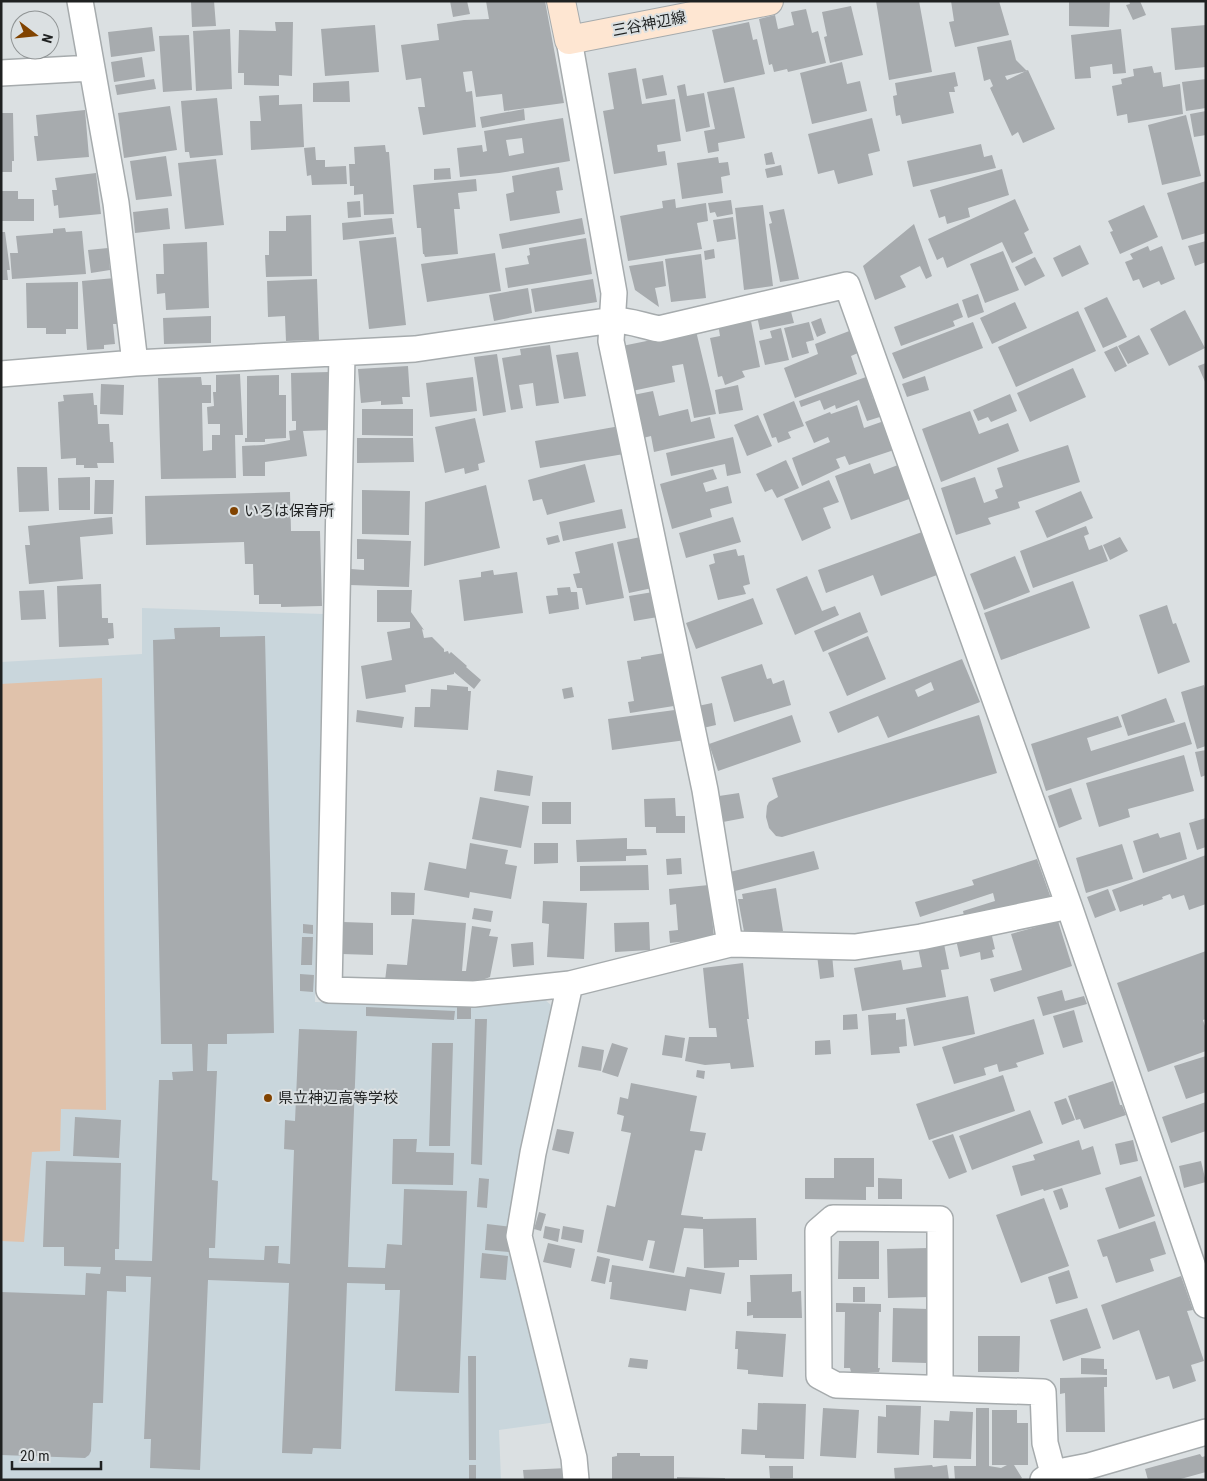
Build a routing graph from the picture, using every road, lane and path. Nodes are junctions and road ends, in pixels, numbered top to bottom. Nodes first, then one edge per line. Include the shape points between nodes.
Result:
1 (80, 1) edge
2 (561, 1) edge
3 (769, 1) edge
4 (569, 40) junction
5 (92, 68) junction
6 (1, 73) edge
7 (613, 320) junction
8 (342, 354) junction
9 (135, 363) junction
10 (1, 374) edge
11 (1069, 906) junction
12 (730, 944) junction
13 (570, 984) junction
14 (1200, 1267) edge
15 (1206, 1305) edge
16 (940, 1387) junction
17 (1206, 1432) edge
18 (1048, 1476) edge
19 (576, 1480) edge

1 - 5 street
2 - 4 main road
3 - 4 main road, 三谷神辺線
4 - 7 street via 614,293
5 - 6 street
5 - 9 street via 116,203
7 - 8 street via 415,349
7 - 11 street via 628,320 659,329 846,285
7 - 12 street via 611,341 705,790
8 - 9 street
8 - 13 street via 329,990 474,994
9 - 10 street
11 - 12 street via 921,937 855,947
11 - 14 street
12 - 13 street
13 - 19 street via 533,1153 519,1236 574,1458
14 - 15 street
16 - 16 street via 940,1219 833,1218 818,1231 818,1376 836,1385
16 - 18 street via 1043,1392
17 - 18 street

